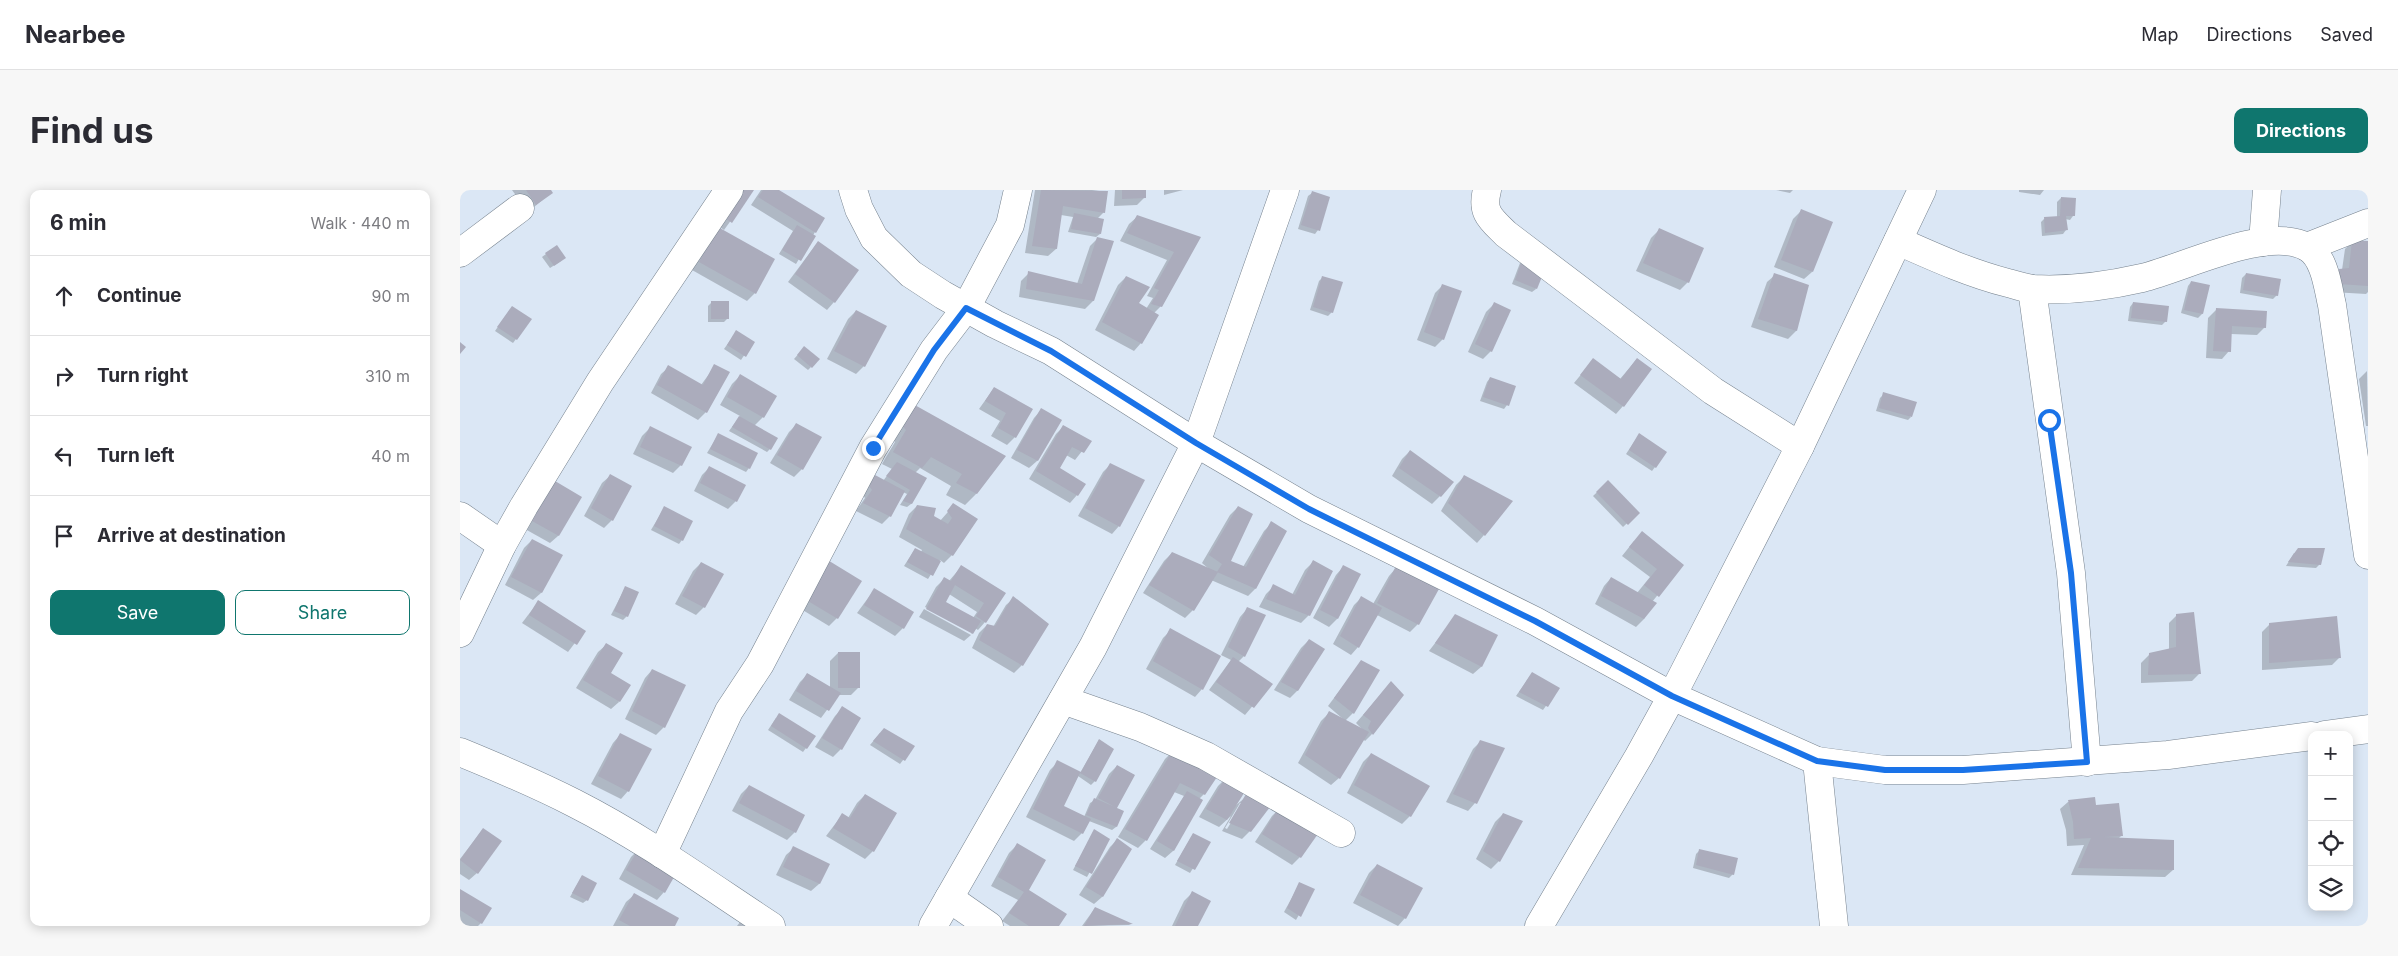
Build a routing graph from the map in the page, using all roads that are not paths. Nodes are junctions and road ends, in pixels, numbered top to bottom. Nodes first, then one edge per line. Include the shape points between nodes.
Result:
1 (729, 190) edge
2 (853, 190) edge
3 (1018, 190) edge
4 (1286, 190) edge
5 (1487, 190) edge
6 (1922, 190) edge
7 (2267, 190) edge
8 (520, 208) dead end
9 (2368, 223) edge
10 (1898, 241) junction
11 (2263, 242) junction
12 (2307, 247) junction
13 (460, 253) edge
14 (2032, 289) junction
15 (966, 308) junction
16 (1196, 443) junction
17 (1800, 446) junction
18 (460, 516) edge
19 (502, 544) junction
20 (2368, 555) edge
21 (460, 633) edge
22 (1672, 696) junction
23 (1064, 700) junction
24 (2368, 729) edge
25 (2353, 731) edge
26 (2308, 736) edge
27 (460, 752) edge
28 (1817, 761) junction
29 (2087, 762) junction
30 (1341, 833) dead end
31 (662, 854) junction
32 (949, 898) junction
33 (771, 926) edge
34 (933, 926) edge
35 (989, 926) edge
36 (1539, 926) edge
37 (1834, 926) edge

1 - 19 street via 600,382
2 - 15 street via 874,238 911,274
3 - 15 street via 1010,225
4 - 16 street
5 - 17 street via 1484,202 1488,216 1506,234 1713,391
6 - 10 street
7 - 11 street
8 - 13 street
9 - 12 street
10 - 14 street via 1975,274
10 - 17 street
11 - 12 street via 2286,242
11 - 14 street via 2226,250 2144,278 2093,288
12 - 20 street via 2321,265 2332,305
14 - 29 street via 2071,573
15 - 16 street via 1051,351
15 - 31 street via 934,350 873,448 760,664 729,711
16 - 22 street via 1309,509 1535,621
16 - 23 street via 1128,581
17 - 22 street
18 - 19 street
19 - 21 street
22 - 28 street
22 - 36 street
23 - 30 street via 1140,727 1206,756
23 - 32 street
24 - 25 street
26 - 29 street
27 - 31 street via 575,804
28 - 29 street via 1885,770 1963,770
28 - 37 street
31 - 33 street
32 - 34 street
32 - 35 street

